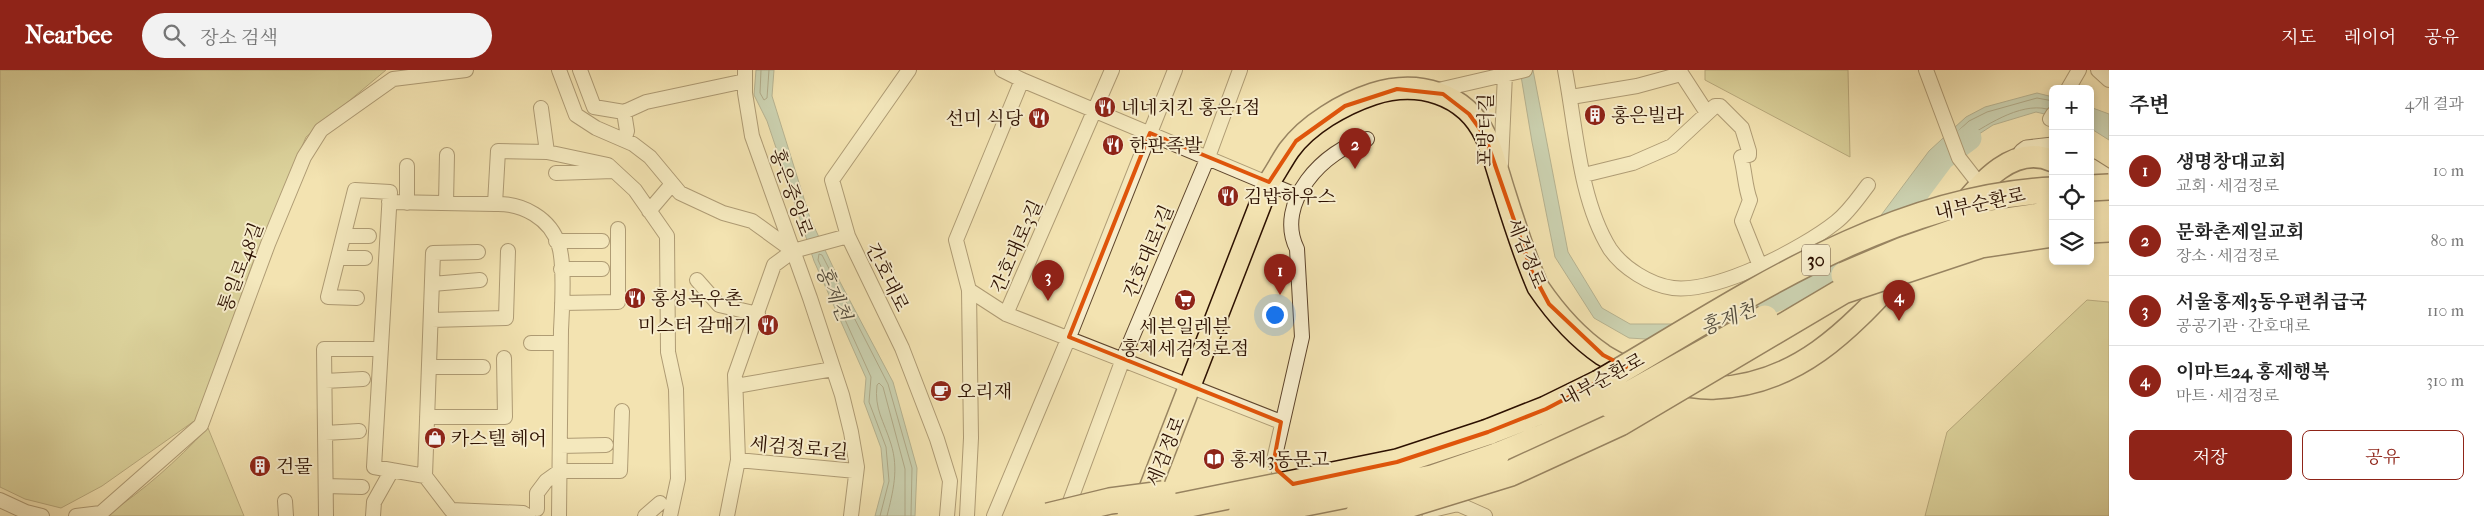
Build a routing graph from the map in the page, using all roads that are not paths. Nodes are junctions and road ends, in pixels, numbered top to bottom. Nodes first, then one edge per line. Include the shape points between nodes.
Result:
1 (466, 70) edge
2 (559, 70) edge
3 (580, 70) edge
4 (909, 70) edge
5 (1002, 70) edge
6 (1112, 70) edge
7 (1175, 70) edge
8 (1240, 70) edge
9 (1525, 70) edge
10 (1565, 70) edge
11 (1926, 70) edge
12 (2079, 70) edge
13 (2098, 70) edge
14 (1680, 72) edge
15 (1505, 73) edge
16 (745, 76) edge
17 (1022, 80) junction
18 (2109, 80) edge
19 (2070, 85) edge
20 (1434, 91) junction
21 (1570, 97) junction
22 (541, 108) dead end
23 (1095, 110) junction
24 (624, 112) junction
25 (1708, 113) junction
26 (1150, 133) junction
27 (1367, 139) dead end
28 (624, 140) junction
29 (2049, 147) edge
30 (547, 152) junction
31 (447, 154) dead end
32 (1208, 157) junction
33 (2015, 160) junction
34 (2049, 160) edge
35 (407, 166) dead end
36 (614, 171) junction
37 (2094, 171) edge
38 (556, 173) dead end
39 (1584, 175) junction
40 (2109, 180) edge
41 (1269, 182) junction
42 (672, 184) junction
43 (1980, 184) junction
44 (1868, 185) dead end
45 (2094, 187) edge
46 (2109, 187) edge
47 (2094, 190) edge
48 (1504, 191) junction
49 (2049, 191) edge
50 (1298, 196) junction
51 (2109, 201) edge
52 (389, 202) junction
53 (407, 202) junction
54 (446, 203) junction
55 (494, 204) junction
56 (2094, 210) edge
57 (649, 211) junction
58 (2109, 211) edge
59 (2049, 215) edge
60 (618, 229) dead end
61 (2109, 229) edge
62 (2094, 230) edge
63 (2049, 235) edge
64 (344, 236) junction
65 (369, 236) dead end
66 (848, 236) junction
67 (556, 241) junction
68 (602, 241) dead end
69 (508, 251) dead end
70 (793, 251) junction
71 (478, 252) dead end
72 (338, 258) junction
73 (365, 258) dead end
74 (1760, 266) junction
75 (561, 269) junction
76 (602, 269) dead end
77 (480, 280) dead end
78 (697, 280) dead end
79 (432, 284) junction
80 (969, 290) junction
81 (357, 298) dead end
82 (562, 303) junction
83 (758, 314) junction
84 (1006, 314) junction
85 (431, 320) junction
86 (1069, 337) junction
87 (531, 343) dead end
88 (561, 343) junction
89 (381, 348) junction
90 (504, 358) dead end
91 (1123, 359) junction
92 (429, 367) junction
93 (482, 367) dead end
94 (833, 369) junction
95 (363, 379) dead end
96 (325, 381) junction
97 (736, 386) junction
98 (1191, 386) junction
99 (622, 411) dead end
100 (427, 417) junction
101 (1281, 422) junction
102 (359, 431) dead end
103 (325, 433) junction
104 (606, 445) dead end
105 (560, 446) junction
106 (738, 460) junction
107 (392, 470) junction
108 (560, 471) junction
109 (856, 471) junction
110 (426, 476) junction
111 (326, 486) junction
112 (362, 487) dead end
113 (1252, 492) junction
114 (0, 500) edge
115 (285, 501) dead end
116 (660, 503) dead end
117 (451, 513) edge
118 (528, 514) edge
119 (730, 515) edge
120 (1416, 515) edge
121 (42, 516) edge
122 (76, 516) edge
123 (286, 516) edge
124 (326, 516) edge
125 (373, 516) edge
126 (559, 516) edge
127 (645, 516) edge
128 (670, 516) edge
129 (851, 516) edge
130 (947, 516) edge
131 (967, 516) edge
132 (994, 516) edge
133 (1048, 516) edge
134 (1064, 516) edge
135 (1130, 516) edge
136 (1139, 516) edge
137 (1240, 516) edge
138 (1321, 516) edge
139 (1358, 516) edge
140 (1485, 516) edge

1 - 122 street, 통일로48길 via 393,79 321,130 304,157 271,236 201,424 102,512
2 - 28 street via 576,115
3 - 24 street via 594,107
4 - 66 street, 간호대로 via 832,180
5 - 17 street
6 - 23 street
7 - 26 street
8 - 32 street, 간호대로1길
9 - 15 street
10 - 21 street
11 - 43 street via 1959,158
12 - 19 street
13 - 18 street
14 - 21 street via 1637,86
14 - 25 street
15 - 20 street
15 - 48 street, 포방터길 via 1500,152
16 - 24 street, 홍은중앙로 via 646,102
16 - 70 street, 홍은중앙로 via 752,136
17 - 23 street
17 - 80 street via 956,240
20 - 41 main road, 세검정로 via 1397,89 1344,106 1296,141
20 - 48 main road, 세검정로 via 1459,104 1486,136
21 - 39 street
22 - 30 street
23 - 26 street
23 - 84 street, 간호대로3길
24 - 28 street via 627,131
25 - 39 street via 1672,146 1633,163
25 - 74 street via 1715,106 1720,106 1744,131 1750,152 1741,158 1750,201 1742,224
26 - 32 street
26 - 86 street
27 - 50 street via 1344,146 1330,155 1310,176
28 - 42 street via 650,157
29 - 33 main road via 2027,150
30 - 36 street via 608,165
30 - 55 street via 498,151
31 - 54 street
32 - 41 street
32 - 91 street, 간호대로1길
33 - 34 main road
33 - 43 main road, 세검정로
35 - 53 street
36 - 38 street
36 - 57 street via 635,190
37 - 40 main road
39 - 74 street via 1599,229 1612,251 1646,280 1673,288 1688,288 1722,281
41 - 50 street
41 - 98 main road, 세검정로
42 - 57 street
42 - 70 street via 680,193 723,213 752,221
43 - 48 main road, 세검정로 via 1857,320 1824,348 1790,370 1753,382 1715,388 1673,384 1641,376 1603,355 1568,325 1538,287
44 - 74 street via 1836,222
45 - 46 highway, bridge
47 - 51 main road
49 - 113 highway, 내부순환로 / 30, bridge via 1956,204 1872,233 1796,269 1599,383 1488,432 1397,462
50 - 101 street via 1292,237 1297,249 1302,337
52 - 53 street
52 - 64 street via 390,192 356,190
52 - 89 street
53 - 54 street
54 - 55 street
55 - 67 street via 526,208 549,226
56 - 58 highway
57 - 128 street via 667,236 668,352 676,389 678,479
59 - 137 highway, 내부순환로 / 30, bridge via 1971,226 1894,253 1827,283 1610,405 1496,456 1432,478
60 - 82 street via 618,302
61 - 62 highway
63 - 139 highway, bridge via 1980,245 1843,292 1611,427 1511,473 1404,506
64 - 65 street
64 - 72 street
66 - 70 street
66 - 130 street, 간호대로 via 902,348 937,440 950,481
67 - 68 street
67 - 75 street
69 - 85 street via 506,318
70 - 83 street, 세검정로1길 via 774,265
70 - 94 street, 홍은중앙로
71 - 79 street via 433,253
72 - 73 street
72 - 81 street via 328,297
75 - 76 street
75 - 82 street
77 - 79 street
78 - 83 street via 719,304
79 - 85 street
80 - 84 street, 간호대로3길
80 - 131 street, 간호대로3길 via 971,438
82 - 88 street
83 - 97 street, 세검정로1길 via 735,375
84 - 86 street
85 - 92 street
86 - 91 street
86 - 132 street
87 - 88 street
88 - 105 street
89 - 96 street via 324,349
89 - 107 street via 374,466
90 - 100 street via 505,417
91 - 98 street
91 - 134 street, 간호대로1길
92 - 93 street
92 - 100 street
94 - 97 street
94 - 109 street, 홍은중앙로 via 851,432
95 - 96 street
96 - 103 street
97 - 106 street, 세검정로1길
98 - 101 street
98 - 136 main road, 세검정로
99 - 108 street via 620,471
100 - 110 street
101 - 138 street via 1274,455 1277,470 1317,504
102 - 103 street
103 - 111 street
104 - 105 street
105 - 108 street
106 - 109 street, 세검정로1길
106 - 119 street, 세검정로1길
107 - 110 street
107 - 125 street via 374,502
108 - 118 street via 537,493
108 - 126 street
109 - 129 street, 홍은중앙로
110 - 117 street
111 - 112 street
111 - 124 street
113 - 133 highway, bridge via 1190,491 1139,496
113 - 135 highway, 내부순환로 / 30, bridge
114 - 121 street
115 - 123 street
116 - 127 street
117 - 118 street
120 - 140 street via 1458,504

